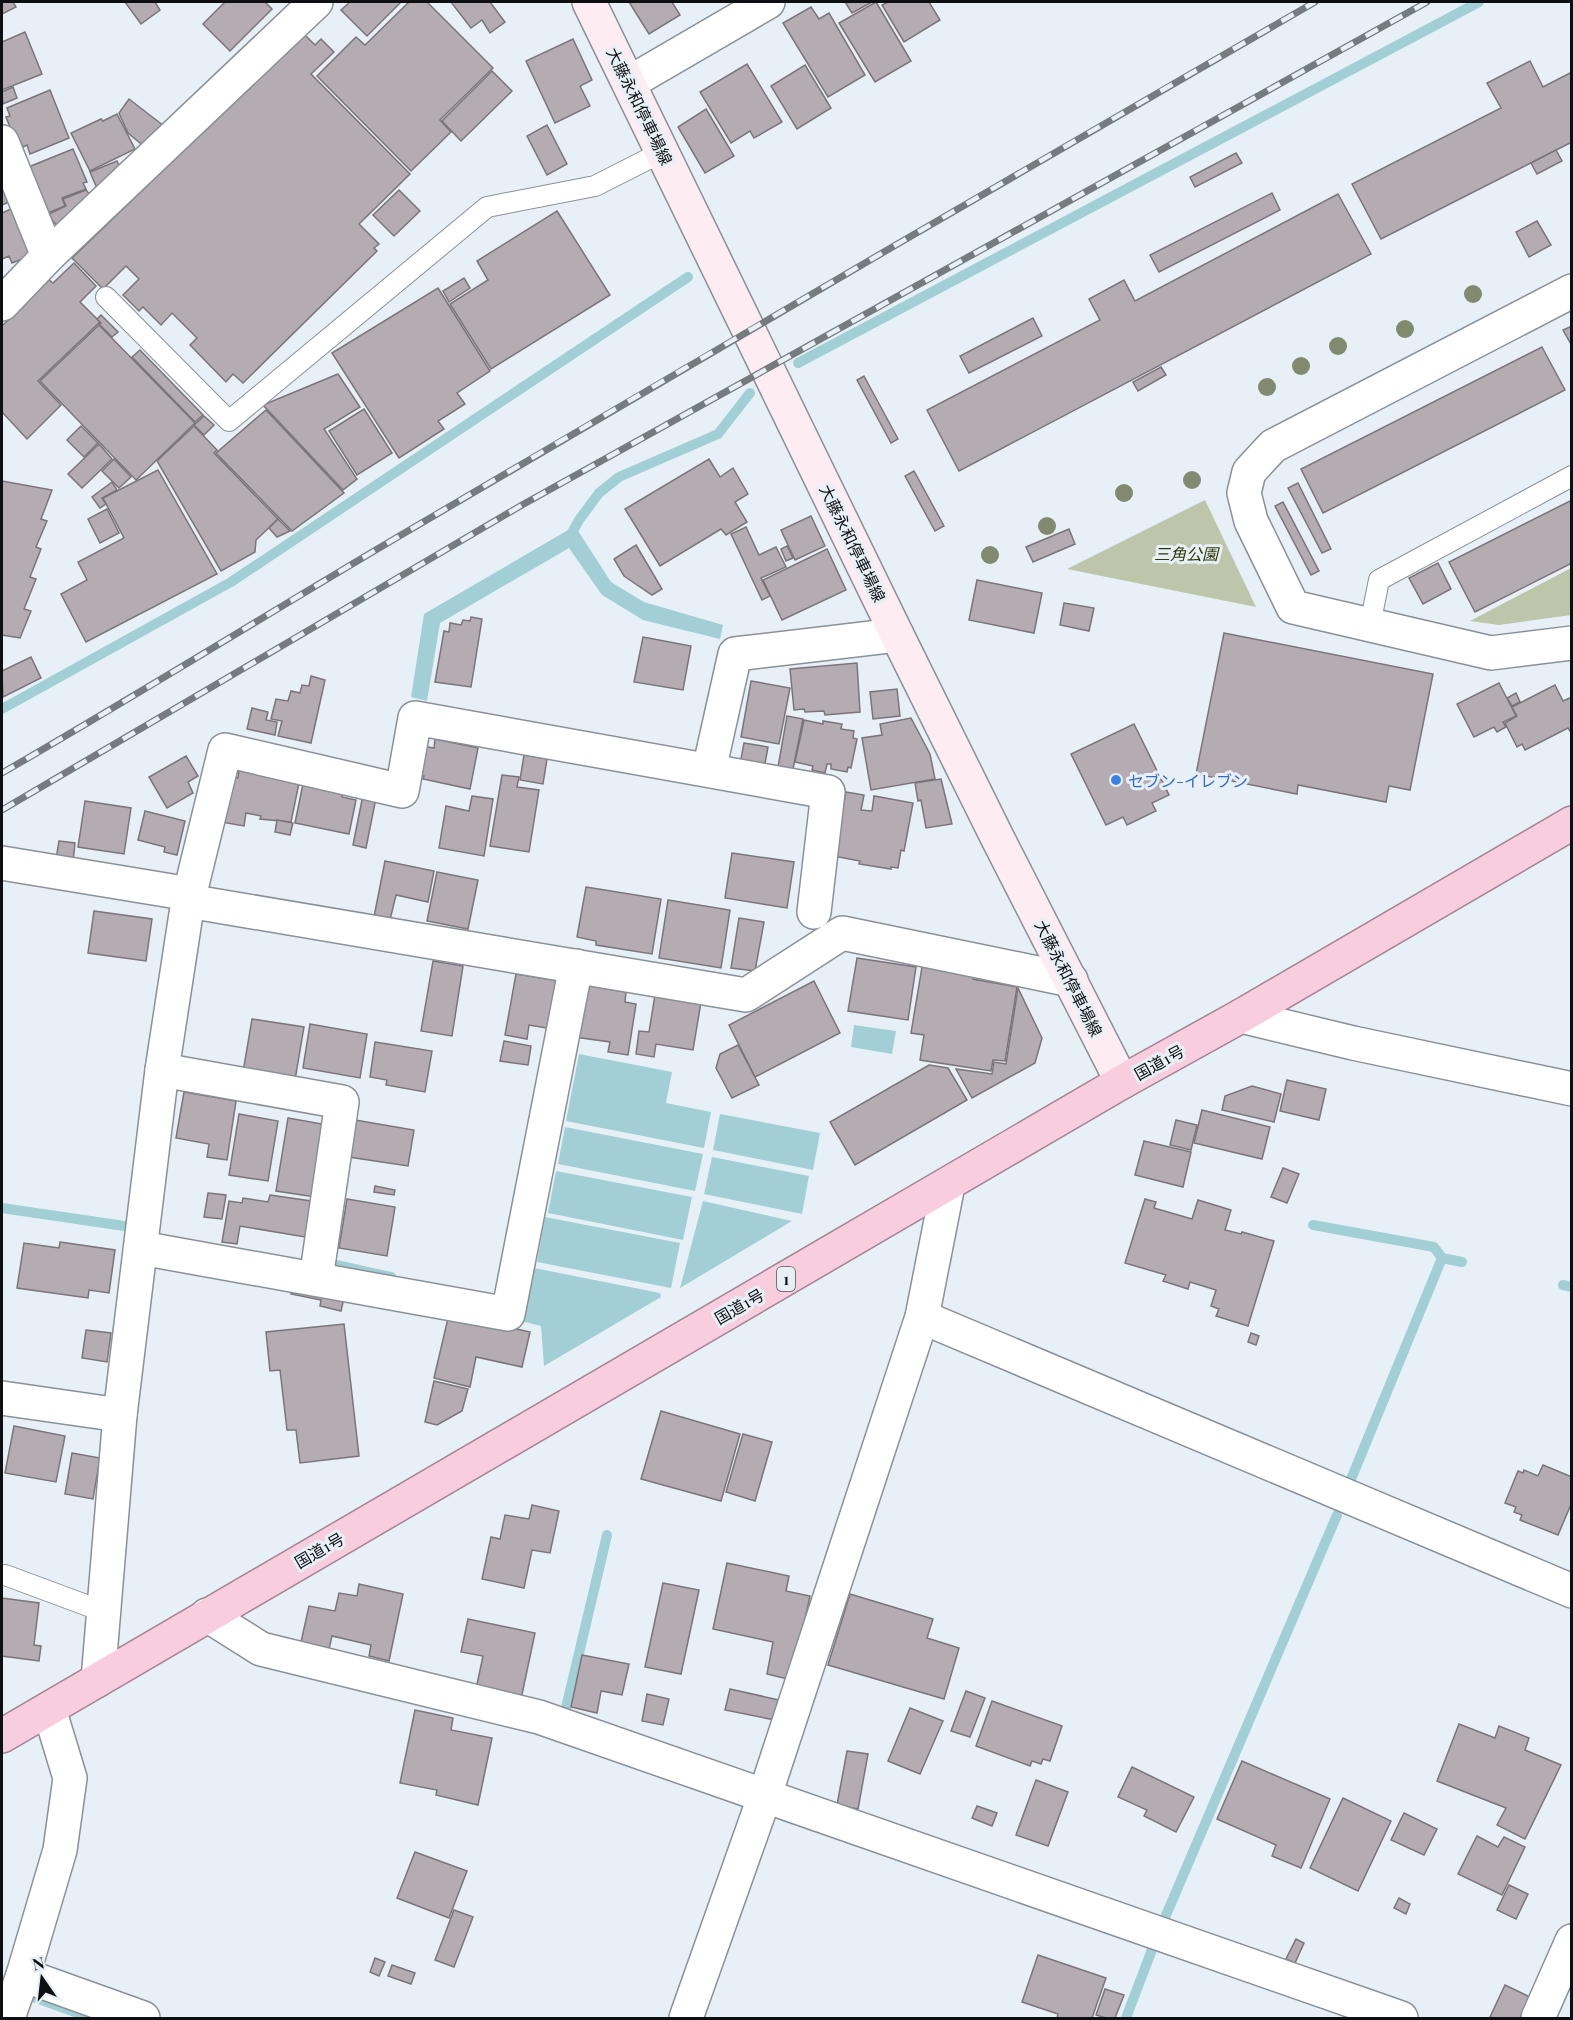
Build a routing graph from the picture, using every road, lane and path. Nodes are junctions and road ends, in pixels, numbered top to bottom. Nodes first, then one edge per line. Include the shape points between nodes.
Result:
1 (589, 2) edge
2 (768, 2) edge
3 (307, 4) edge
4 (629, 83) junction
5 (2, 142) edge
6 (662, 152) junction
7 (48, 256) junction
8 (1572, 291) edge
9 (106, 297) dead end
10 (2, 304) edge
11 (1572, 476) edge
12 (1370, 624) junction
13 (897, 635) junction
14 (1572, 644) edge
15 (709, 770) junction
16 (1572, 824) edge
17 (2, 863) edge
18 (189, 897) junction
19 (814, 912) dead end
20 (576, 966) junction
21 (1071, 980) junction
22 (1241, 1016) junction
23 (162, 1070) junction
24 (1122, 1082) junction
25 (1572, 1089) edge
26 (948, 1185) junction
27 (141, 1248) junction
28 (316, 1279) junction
29 (922, 1317) junction
30 (2, 1398) edge
31 (120, 1415) junction
32 (5, 1575) dead end
33 (1572, 1591) edge
34 (102, 1611) junction
35 (207, 1615) junction
36 (98, 1680) junction
37 (49, 1709) junction
38 (2, 1736) edge
39 (765, 1795) junction
40 (1572, 1941) edge
41 (23, 1975) junction
42 (8, 2019) edge
43 (143, 2019) edge
44 (686, 2019) edge
45 (1401, 2019) edge
46 (1538, 2019) edge

1 - 4 main road, 大藤永和停車場線
2 - 4 street
3 - 7 street
4 - 6 main road, 大藤永和停車場線
5 - 7 street
6 - 9 lane via 595,186 487,207 229,421
6 - 13 main road, 大藤永和停車場線
7 - 10 street
8 - 12 street via 1273,446 1249,472 1244,493 1251,521 1293,607
11 - 12 lane via 1379,580
12 - 14 street via 1491,653
13 - 15 street via 735,654
13 - 21 main road, 大藤永和停車場線
15 - 18 street via 415,718 402,791 225,750
15 - 19 street via 828,792
16 - 22 highway, 国道1号 / 1
17 - 18 street
18 - 20 street
18 - 23 street
20 - 21 street via 746,995 842,933
20 - 28 street via 508,1314
21 - 24 main road, 大藤永和停車場線
22 - 24 highway, 国道1号 / 1
22 - 25 street
23 - 27 street
23 - 28 street via 342,1102
24 - 26 highway, 国道1号 / 1
26 - 29 street
26 - 35 highway, 国道1号 / 1
27 - 28 street
27 - 31 street
29 - 33 street
29 - 39 street
30 - 31 street
31 - 34 street
32 - 34 lane
34 - 36 street
35 - 36 highway, 国道1号 / 1
35 - 39 street via 261,1649 538,1717
36 - 37 highway, 国道1号 / 1
37 - 38 highway, 国道1号 / 1
37 - 41 street via 70,1778 60,1850
39 - 44 street
39 - 45 street
40 - 46 street
41 - 42 street
41 - 43 street

